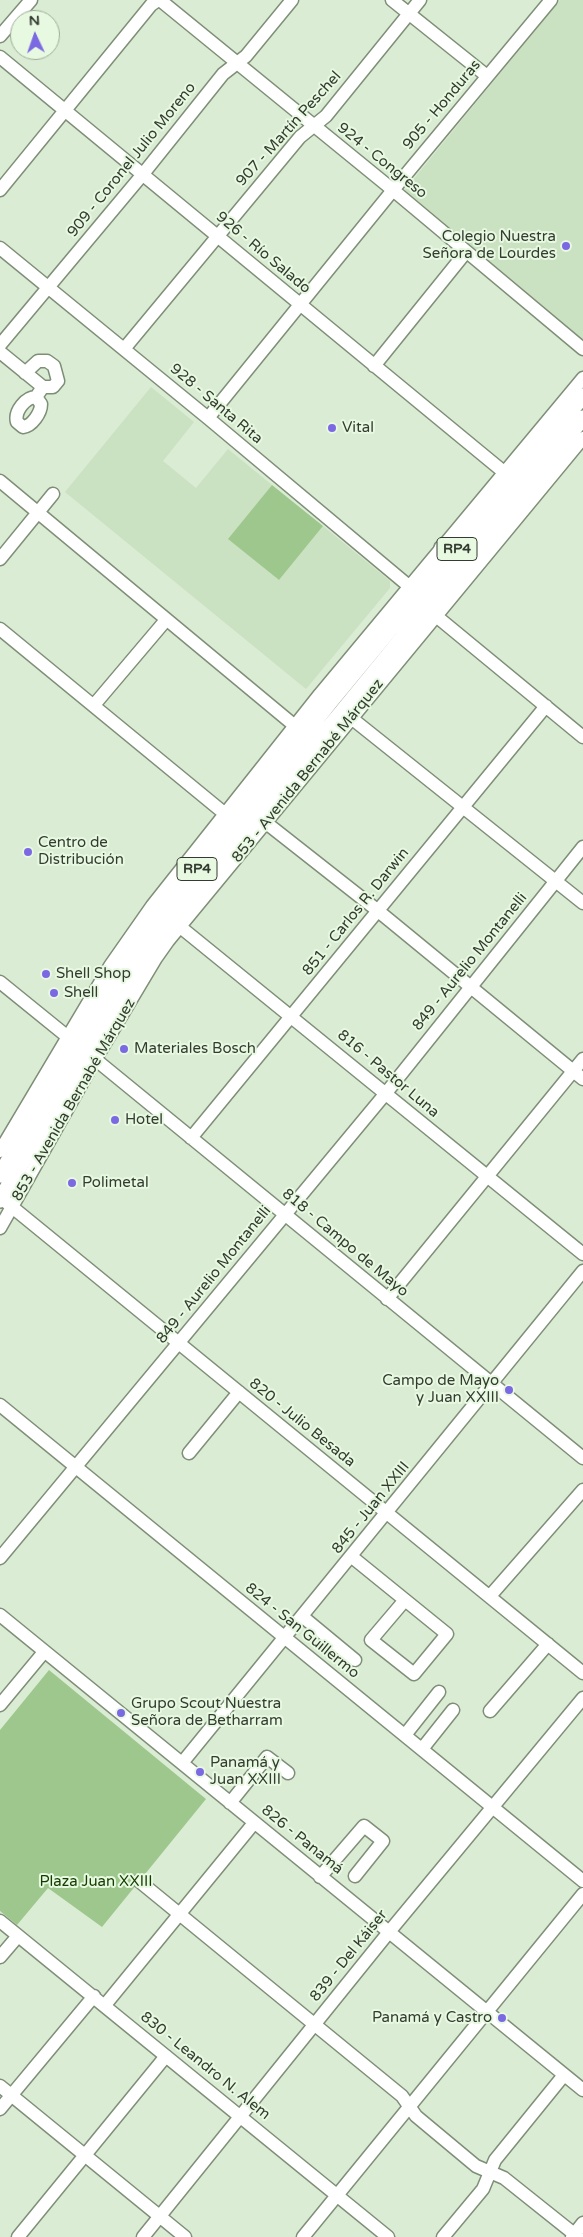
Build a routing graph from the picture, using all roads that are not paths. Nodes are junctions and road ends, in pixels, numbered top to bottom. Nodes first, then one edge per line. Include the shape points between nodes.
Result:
1 (31, 0) edge
2 (159, 0) edge
3 (292, 0) edge
4 (392, 0) edge
5 (420, 0) edge
6 (550, 0) edge
7 (409, 13) junction
8 (0, 36) edge
9 (0, 57) edge
10 (237, 64) junction
11 (487, 76) junction
12 (65, 110) junction
13 (314, 127) junction
14 (143, 174) junction
15 (0, 190) edge
16 (393, 190) junction
17 (218, 236) junction
18 (0, 248) edge
19 (466, 252) junction
20 (48, 287) junction
21 (300, 305) junction
22 (0, 345) edge
23 (124, 349) junction
24 (583, 349) edge
25 (0, 352) edge
26 (374, 366) junction
27 (25, 373) junction
28 (583, 378) edge
29 (583, 396) edge
30 (208, 418) junction
31 (583, 418) edge
32 (583, 438) edge
33 (505, 473) junction
34 (0, 481) edge
35 (53, 494) dead end
36 (38, 512) junction
37 (472, 530) junction
38 (442, 548) junction
39 (0, 559) edge
40 (410, 587) junction
41 (431, 612) junction
42 (166, 620) junction
43 (0, 629) edge
44 (94, 704) junction
45 (336, 706) junction
46 (546, 706) junction
47 (295, 726) junction
48 (583, 737) edge
49 (464, 806) junction
50 (224, 813) junction
51 (261, 818) junction
52 (583, 847) edge
53 (556, 880) junction
54 (583, 903) edge
55 (378, 910) junction
56 (175, 923) junction
57 (153, 925) junction
58 (130, 937) junction
59 (0, 982) edge
60 (471, 988) junction
61 (292, 1016) junction
62 (82, 1048) junction
63 (583, 1059) edge
64 (578, 1075) edge
65 (386, 1093) junction
66 (191, 1138) junction
67 (0, 1150) edge
68 (0, 1175) edge
69 (488, 1177) junction
70 (5, 1202) edge
71 (284, 1214) junction
72 (0, 1228) edge
73 (583, 1254) edge
74 (583, 1271) edge
75 (387, 1299) junction
76 (179, 1343) junction
77 (492, 1384) junction
78 (239, 1392) junction
79 (0, 1405) edge
80 (189, 1453) dead end
81 (583, 1458) edge
82 (76, 1467) junction
83 (583, 1490) edge
84 (387, 1512) junction
85 (352, 1557) junction
86 (0, 1558) edge
87 (490, 1596) junction
88 (405, 1600) junction
89 (0, 1615) edge
90 (303, 1617) junction
91 (284, 1638) junction
92 (548, 1644) junction
93 (44, 1652) junction
94 (355, 1660) dead end
95 (583, 1673) edge
96 (439, 1692) dead end
97 (583, 1698) edge
98 (0, 1705) edge
99 (453, 1710) dead end
100 (490, 1711) dead end
101 (405, 1735) junction
102 (422, 1749) junction
103 (182, 1763) junction
104 (288, 1773) dead end
105 (230, 1803) junction
106 (492, 1808) junction
107 (254, 1823) junction
108 (355, 1876) dead end
109 (320, 1877) junction
110 (138, 1881) dead end
111 (583, 1881) edge
112 (583, 1894) edge
113 (180, 1914) junction
114 (0, 1921) edge
115 (389, 1932) junction
116 (18, 1936) junction
117 (0, 1957) edge
118 (94, 1996) junction
119 (105, 2005) junction
120 (486, 2012) junction
121 (315, 2024) junction
122 (166, 2056) junction
123 (564, 2076) junction
124 (0, 2086) edge
125 (583, 2090) edge
126 (11, 2095) junction
127 (409, 2107) junction
128 (0, 2109) edge
129 (240, 2117) junction
130 (86, 2155) junction
131 (490, 2173) junction
132 (337, 2195) junction
133 (160, 2217) junction
134 (583, 2223) edge
135 (575, 2236) edge
136 (18, 2237) edge
137 (143, 2237) edge
138 (185, 2237) edge
139 (303, 2237) edge
140 (388, 2237) edge
141 (443, 2237) edge

1 - 8 street
2 - 10 street, 924 - Congreso
2 - 12 street via 151,5
3 - 10 street, 909 - Coronel Julio Moreno
4 - 7 street
5 - 7 street, 907 - Martín Peschel
6 - 11 street, 905 - Honduras
7 - 11 street
7 - 13 street, 907 - Martín Peschel
9 - 12 street, 926 - Río Salado
10 - 13 street, 924 - Congreso
10 - 14 street, 909 - Coronel Julio Moreno via 222,74
11 - 16 street, 905 - Honduras
12 - 14 street, 926 - Río Salado
12 - 15 street
13 - 16 street, 924 - Congreso
13 - 17 street, 907 - Martín Peschel via 300,137
14 - 17 street, 926 - Río Salado
14 - 20 street, 909 - Coronel Julio Moreno
16 - 19 street, 924 - Congreso
16 - 21 street, 905 - Honduras
17 - 21 street, 926 - Río Salado
17 - 23 street, 907 - Martín Peschel
18 - 20 street, 928 - Santa Rita
19 - 24 street, 924 - Congreso
19 - 26 street
20 - 22 street, 909 - Coronel Julio Moreno
20 - 23 street, 928 - Santa Rita
21 - 26 street, 926 - Río Salado
21 - 30 street, 905 - Honduras
23 - 30 street, 928 - Santa Rita
25 - 27 street
26 - 33 street, 926 - Río Salado
27 - 27 street via 40,392 53,387 58,381 57,370 51,363 38,361
28 - 33 street, 853 - Avenida Bernabé Márquez
29 - 37 main road, 853 - Avenida Bernabé Márquez / RP4
30 - 40 street, 928 - Santa Rita
31 - 41 main road, 853 - Avenida Bernabé Márquez / RP4
32 - 41 street, 853 - Avenida Bernabé Márquez
33 - 38 street, 853 - Avenida Bernabé Márquez
34 - 36 street
35 - 36 street
36 - 39 street
36 - 42 street
37 - 38 main road
37 - 45 main road, 853 - Avenida Bernabé Márquez / RP4
38 - 40 street, 853 - Avenida Bernabé Márquez
40 - 45 street, 853 - Avenida Bernabé Márquez
41 - 45 main road, 853 - Avenida Bernabé Márquez / RP4
41 - 46 street
42 - 44 street
42 - 47 street
43 - 44 street
44 - 50 street
45 - 47 street, 853 - Avenida Bernabé Márquez
45 - 49 street
45 - 51 main road, 853 - Avenida Bernabé Márquez / RP4
45 - 57 main road, 853 - Avenida Bernabé Márquez / RP4
46 - 48 street
46 - 49 street, 851 - Carlos R. Darwin
47 - 50 street, 853 - Avenida Bernabé Márquez
49 - 53 street
49 - 55 street, 851 - Carlos R. Darwin
50 - 58 street, 853 - Avenida Bernabé Márquez
51 - 55 street
51 - 56 main road, 853 - Avenida Bernabé Márquez / RP4
52 - 53 street, 849 - Aurelio Montanelli
53 - 54 street
53 - 60 street, 849 - Aurelio Montanelli
55 - 60 street
55 - 61 street, 851 - Carlos R. Darwin
56 - 61 street, 816 - Pastor Luna
56 - 62 main road, 853 - Avenida Bernabé Márquez / RP4 via 145,957
57 - 58 main road
57 - 62 main road, 853 - Avenida Bernabé Márquez / RP4 via 133,953
58 - 62 street, 853 - Avenida Bernabé Márquez
59 - 62 street, 818 - Campo de Mayo
60 - 64 street
60 - 65 street, 849 - Aurelio Montanelli
61 - 65 street, 816 - Pastor Luna
61 - 66 street, 851 - Carlos R. Darwin
62 - 66 street, 818 - Campo de Mayo
62 - 67 street, 853 - Avenida Bernabé Márquez
62 - 68 main road, 853 - Avenida Bernabé Márquez / RP4
62 - 70 main road, 853 - Avenida Bernabé Márquez / RP4
63 - 64 street
64 - 69 street
65 - 69 street, 816 - Pastor Luna
65 - 71 street, 849 - Aurelio Montanelli
66 - 71 street, 818 - Campo de Mayo
69 - 73 street, 816 - Pastor Luna
69 - 75 street
70 - 72 street, 853 - Avenida Bernabé Márquez
70 - 76 street, 820 - Julio Besada
71 - 75 street, 818 - Campo de Mayo
71 - 76 street, 849 - Aurelio Montanelli
74 - 77 street, 845 - Juan XXIII
75 - 77 street, 818 - Campo de Mayo
76 - 78 street, 820 - Julio Besada
76 - 82 street, 849 - Aurelio Montanelli
77 - 81 street, 818 - Campo de Mayo
77 - 84 street, 845 - Juan XXIII
78 - 80 street
78 - 84 street, 820 - Julio Besada
79 - 82 street, 824 - San Guillermo
82 - 86 street, 849 - Aurelio Montanelli
82 - 91 street, 824 - San Guillermo
83 - 87 street
84 - 85 street, 845 - Juan XXIII
84 - 87 street, 820 - Julio Besada
85 - 88 street
85 - 90 street, 845 - Juan XXIII
87 - 92 street, 820 - Julio Besada
88 - 88 street via 447,1634 414,1674 371,1640
89 - 93 street, 826 - Panamá
90 - 91 street, 845 - Juan XXIII
90 - 94 street
91 - 101 street, 824 - San Guillermo
91 - 103 street, 845 - Juan XXIII
92 - 95 street, 820 - Julio Besada
92 - 100 street
93 - 98 street
93 - 103 street, 826 - Panamá
96 - 101 street
97 - 106 street, 839 - Del Káiser
99 - 102 street
101 - 102 street, 824 - San Guillermo
102 - 106 street, 824 - San Guillermo
103 - 105 street, 826 - Panamá
104 - 105 street via 267,1756
105 - 107 street, 826 - Panamá
106 - 111 street, 824 - San Guillermo
106 - 115 street, 839 - Del Káiser
107 - 109 street, 826 - Panamá
107 - 113 street
108 - 109 street via 383,1841 364,1826
109 - 115 street, 826 - Panamá
110 - 113 street
112 - 120 street
113 - 119 street
113 - 121 street
114 - 116 street, 830 - Leandro N. Alem
115 - 120 street, 826 - Panamá
115 - 121 street, 839 - Del Káiser
116 - 117 street
116 - 118 street, 830 - Leandro N. Alem
118 - 119 street, 830 - Leandro N. Alem
118 - 126 street
119 - 122 street, 830 - Leandro N. Alem
120 - 123 street, 826 - Panamá
120 - 127 street
121 - 127 street via 402,2096
121 - 129 street, 839 - Del Káiser
122 - 129 street, 830 - Leandro N. Alem
122 - 130 street
123 - 125 street, 826 - Panamá
123 - 131 street via 495,2160
124 - 126 street
126 - 128 street
126 - 130 street
127 - 131 street via 476,2166
127 - 132 street
129 - 132 street, 830 - Leandro N. Alem
129 - 133 street, 839 - Del Káiser
130 - 133 street
130 - 136 street
131 - 135 street via 504,2178
131 - 141 street via 484,2190
132 - 139 street
132 - 140 street, 830 - Leandro N. Alem
133 - 137 street, 839 - Del Káiser
133 - 138 street
134 - 135 street

